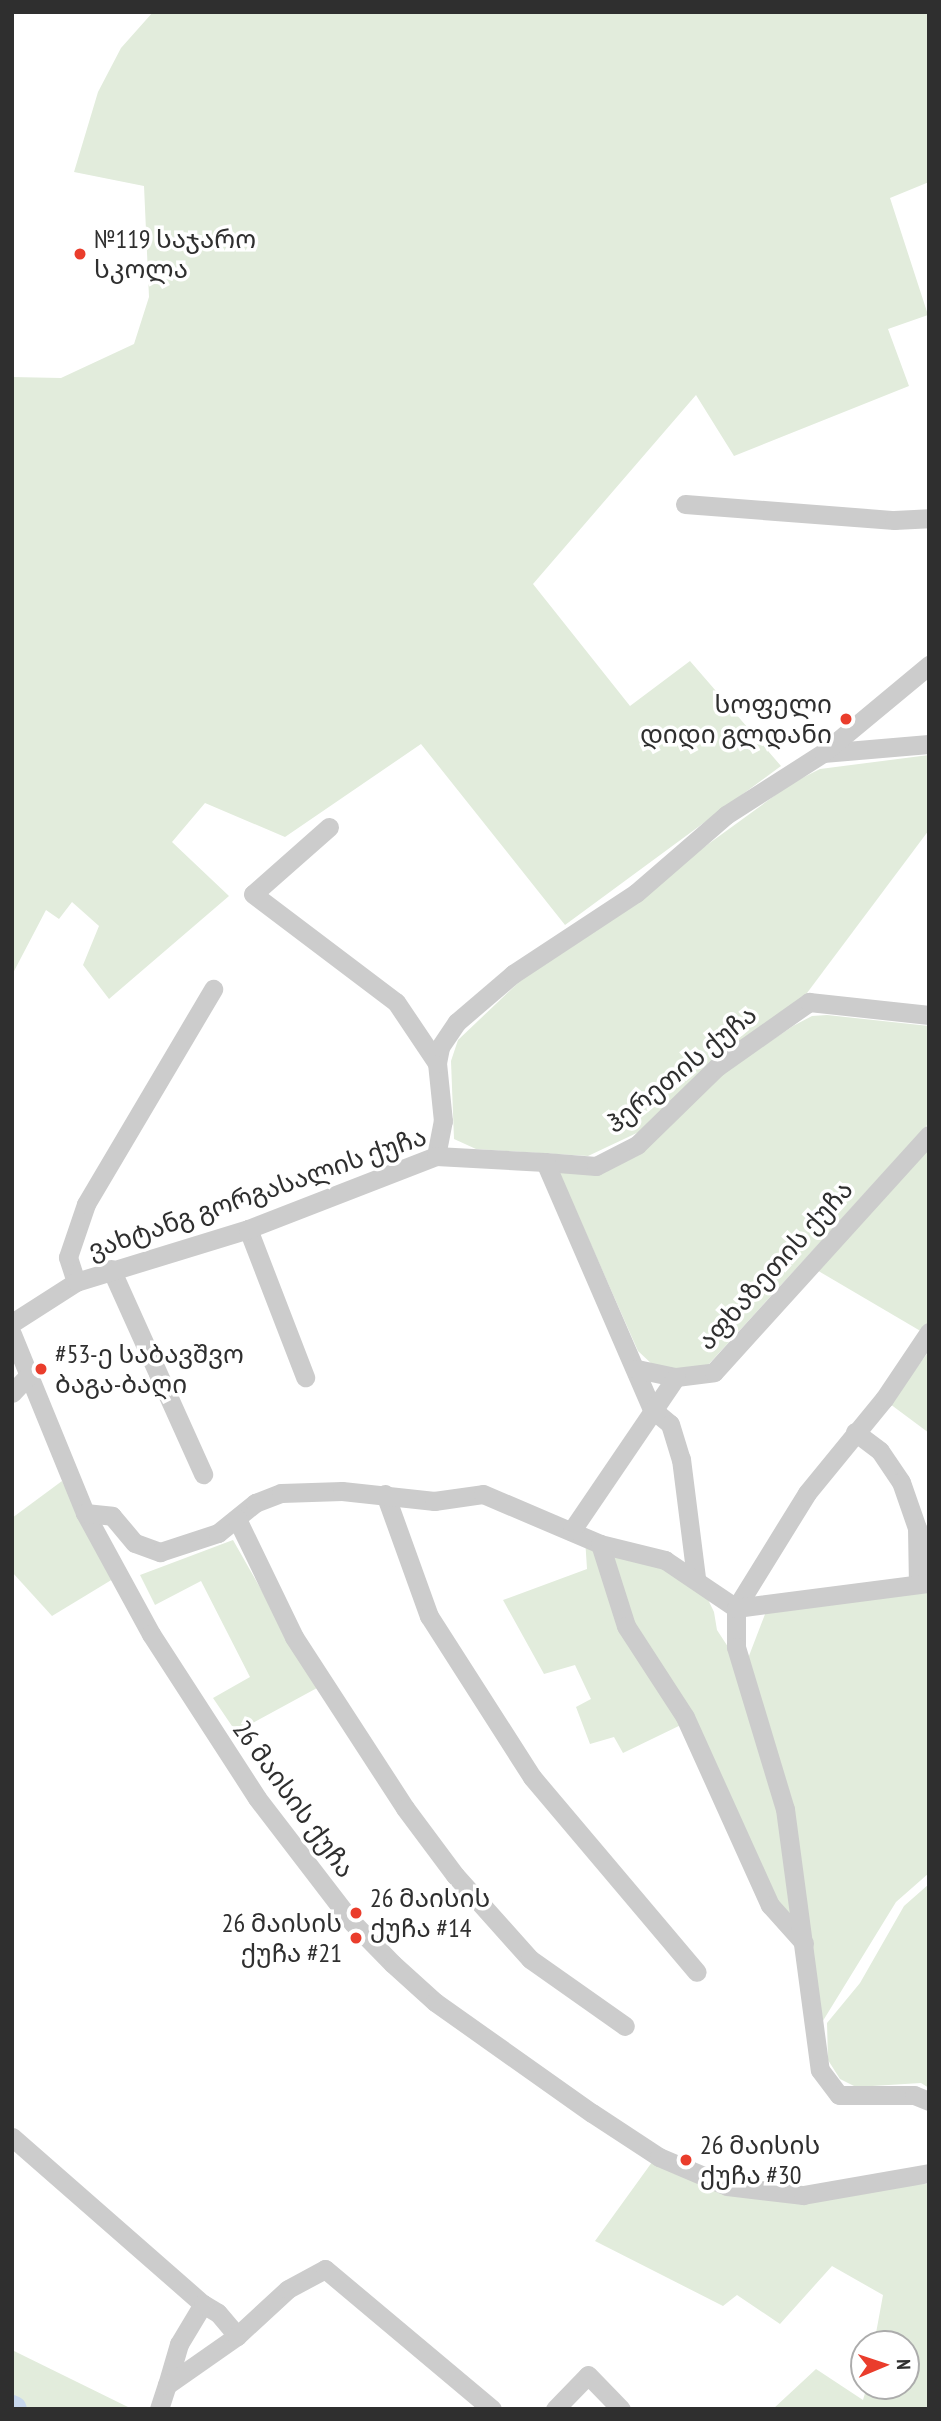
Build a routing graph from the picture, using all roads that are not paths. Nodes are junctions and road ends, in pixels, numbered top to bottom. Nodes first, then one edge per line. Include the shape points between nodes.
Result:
1 (685, 504) dead end
2 (929, 518) edge
3 (929, 665) edge
4 (929, 744) edge
5 (823, 753) junction
6 (328, 827) dead end
7 (213, 989) dead end
8 (929, 1014) edge
9 (437, 1063) junction
10 (929, 1135) edge
11 (436, 1156) junction
12 (545, 1162) junction
13 (248, 1229) junction
14 (111, 1269) junction
15 (76, 1282) junction
16 (12, 1323) edge
17 (929, 1332) edge
18 (12, 1334) edge
19 (637, 1369) junction
20 (30, 1374) junction
21 (305, 1377) dead end
22 (676, 1377) junction
23 (12, 1393) edge
24 (652, 1409) junction
25 (855, 1432) junction
26 (203, 1474) dead end
27 (385, 1494) junction
28 (85, 1513) junction
29 (237, 1519) junction
30 (572, 1530) junction
31 (600, 1544) junction
32 (696, 1578) junction
33 (923, 1583) edge
34 (736, 1608) junction
35 (804, 1943) junction
36 (697, 1972) dead end
37 (625, 2026) dead end
38 (929, 2101) edge
39 (12, 2137) edge
40 (929, 2173) edge
41 (203, 2304) junction
42 (237, 2336) junction
43 (167, 2385) junction
44 (159, 2409) edge
45 (492, 2409) edge
46 (555, 2409) edge
47 (621, 2409) edge

1 - 2 street via 894,520
3 - 5 street
4 - 5 street
5 - 9 street via 767,785 612,911 513,974 448,1033
6 - 9 street via 253,894 396,1002
7 - 15 street via 86,1204 68,1257
8 - 12 street, ჰერეთის ქუჩა via 809,1002 717,1068 638,1145 596,1166
9 - 11 street via 443,1121
10 - 22 street, აფხაზეთის ქუჩა via 714,1372
11 - 12 street, ვახტანგ გორგასალის ქუჩა
11 - 13 street, ვახტანგ გორგასალის ქუჩა
12 - 19 street
13 - 14 street, ვახტანგ გორგასალის ქუჩა
13 - 21 street
14 - 15 street, ვახტანგ გორგასალის ქუჩა
14 - 26 street
15 - 16 street, ვახტანგ გორგასალის ქუჩა
17 - 25 street via 884,1399
18 - 20 street, 26 მაისის ქუჩა
19 - 22 street, აფხაზეთის ქუჩა
19 - 24 street
20 - 23 street
20 - 28 street, 26 მაისის ქუჩა
22 - 24 street
24 - 30 street
24 - 32 street via 670,1424 681,1459
25 - 33 street via 880,1451 901,1482 917,1528
25 - 34 street via 807,1493
27 - 29 street via 281,1493 255,1503
27 - 30 street via 434,1502 483,1494
27 - 36 street via 429,1616 532,1777
28 - 29 street via 112,1516 135,1543 160,1552 218,1532
28 - 40 street, 26 მაისის ქუჩა via 151,1634 257,1798 353,1923 435,2002 649,2150 727,2186 803,2195
29 - 37 street via 294,1637 405,1808 455,1875 530,1959
30 - 31 street
31 - 32 street via 665,1560
31 - 35 street via 626,1626 685,1717 770,1905
32 - 34 street
33 - 34 street
34 - 35 street via 736,1647 785,1810
35 - 38 street via 820,2070 839,2095 914,2095
39 - 41 street
41 - 42 street via 218,2313
41 - 43 street via 179,2344
42 - 43 street
42 - 45 street via 288,2290 325,2269
43 - 44 street
46 - 47 street via 588,2375

